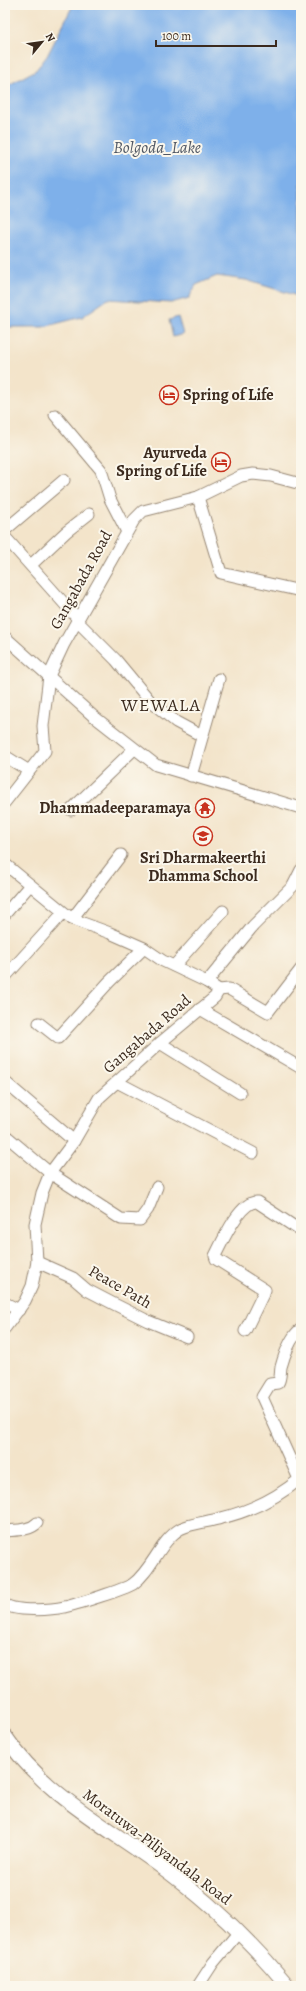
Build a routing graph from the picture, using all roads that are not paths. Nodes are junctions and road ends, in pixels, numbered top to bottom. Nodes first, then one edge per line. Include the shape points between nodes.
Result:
1 (55, 415) dead end
2 (64, 480) dead end
3 (301, 484) edge
4 (198, 497) junction
5 (89, 514) dead end
6 (5, 530) edge
7 (126, 530) junction
8 (5, 537) edge
9 (31, 565) junction
10 (301, 591) edge
11 (78, 620) junction
12 (5, 637) edge
13 (49, 676) junction
14 (218, 679) dead end
15 (202, 736) junction
16 (134, 749) junction
17 (5, 756) edge
18 (29, 771) junction
19 (191, 776) junction
20 (5, 802) edge
21 (301, 808) edge
22 (71, 810) dead end
23 (121, 855) dead end
24 (5, 864) edge
25 (301, 870) edge
26 (30, 885) junction
27 (223, 911) dead end
28 (5, 914) edge
29 (67, 916) junction
30 (144, 948) junction
31 (174, 966) junction
32 (301, 969) edge
33 (5, 977) edge
34 (208, 982) junction
35 (219, 990) junction
36 (200, 1009) junction
37 (38, 1023) dead end
38 (160, 1043) junction
39 (301, 1068) edge
40 (5, 1082) edge
41 (117, 1082) junction
42 (240, 1093) dead end
43 (5, 1134) edge
44 (74, 1141) junction
45 (253, 1153) dead end
46 (50, 1173) junction
47 (157, 1186) dead end
48 (301, 1231) edge
49 (38, 1262) junction
50 (5, 1303) edge
51 (19, 1310) junction
52 (5, 1328) edge
53 (301, 1330) edge
54 (245, 1331) dead end
55 (187, 1336) dead end
56 (300, 1478) edge
57 (37, 1523) dead end
58 (5, 1532) edge
59 (5, 1604) edge
60 (5, 1736) edge
61 (238, 1933) junction
62 (198, 1986) edge
63 (288, 1986) edge

1 - 7 street via 101,470 110,499
2 - 6 street
3 - 4 street, Gangabada Road via 253,474 240,476
4 - 7 street, Gangabada Road via 143,511
4 - 10 street via 221,573
5 - 9 street
7 - 11 street, Gangabada Road
8 - 9 street
9 - 11 street
11 - 13 street, Gangabada Road
11 - 15 street via 150,700 176,722
12 - 13 street
13 - 16 street
13 - 18 street, Gangabada Road via 43,726 45,751
14 - 15 street
15 - 19 street
16 - 19 street via 156,764
16 - 22 street
17 - 18 street
18 - 20 street, Gangabada Road
19 - 21 street
23 - 29 street
24 - 26 street, Gangabada Road
25 - 34 street via 293,886 253,926
26 - 28 street
26 - 29 street, Gangabada Road
27 - 31 street
29 - 30 street, Gangabada Road
29 - 33 street
30 - 31 street, Gangabada Road
30 - 37 street via 93,998 58,1038
31 - 34 street, Gangabada Road
32 - 35 street via 268,1012 229,990
34 - 35 street, Gangabada Road
35 - 36 street, Gangabada Road via 215,997
36 - 38 street, Gangabada Road
36 - 39 street
38 - 41 street, Gangabada Road
38 - 42 street
40 - 44 street
41 - 44 street, Gangabada Road via 99,1098
41 - 45 street
43 - 46 street
44 - 46 street, Gangabada Road
46 - 47 street via 121,1219 130,1221 140,1220 148,1209
46 - 49 street, Gangabada Road via 42,1193 35,1224
48 - 54 street via 257,1202 251,1202 246,1206 228,1230 215,1256 216,1259 265,1290
49 - 51 street, Gangabada Road via 32,1286
49 - 55 street, Peace Path via 73,1278 87,1290 148,1321
50 - 51 street
51 - 52 street, Gangabada Road
53 - 56 street via 286,1353 280,1381 270,1384 262,1397
56 - 59 street via 282,1493 244,1513 181,1529 171,1536 152,1564 132,1584 64,1607 28,1609 9,1607
57 - 58 street via 34,1527
60 - 61 main road, Moratuwa-Piliyandala Road via 24,1762 55,1791 157,1864 220,1915
61 - 62 street
61 - 63 main road, Moratuwa-Piliyandala Road

